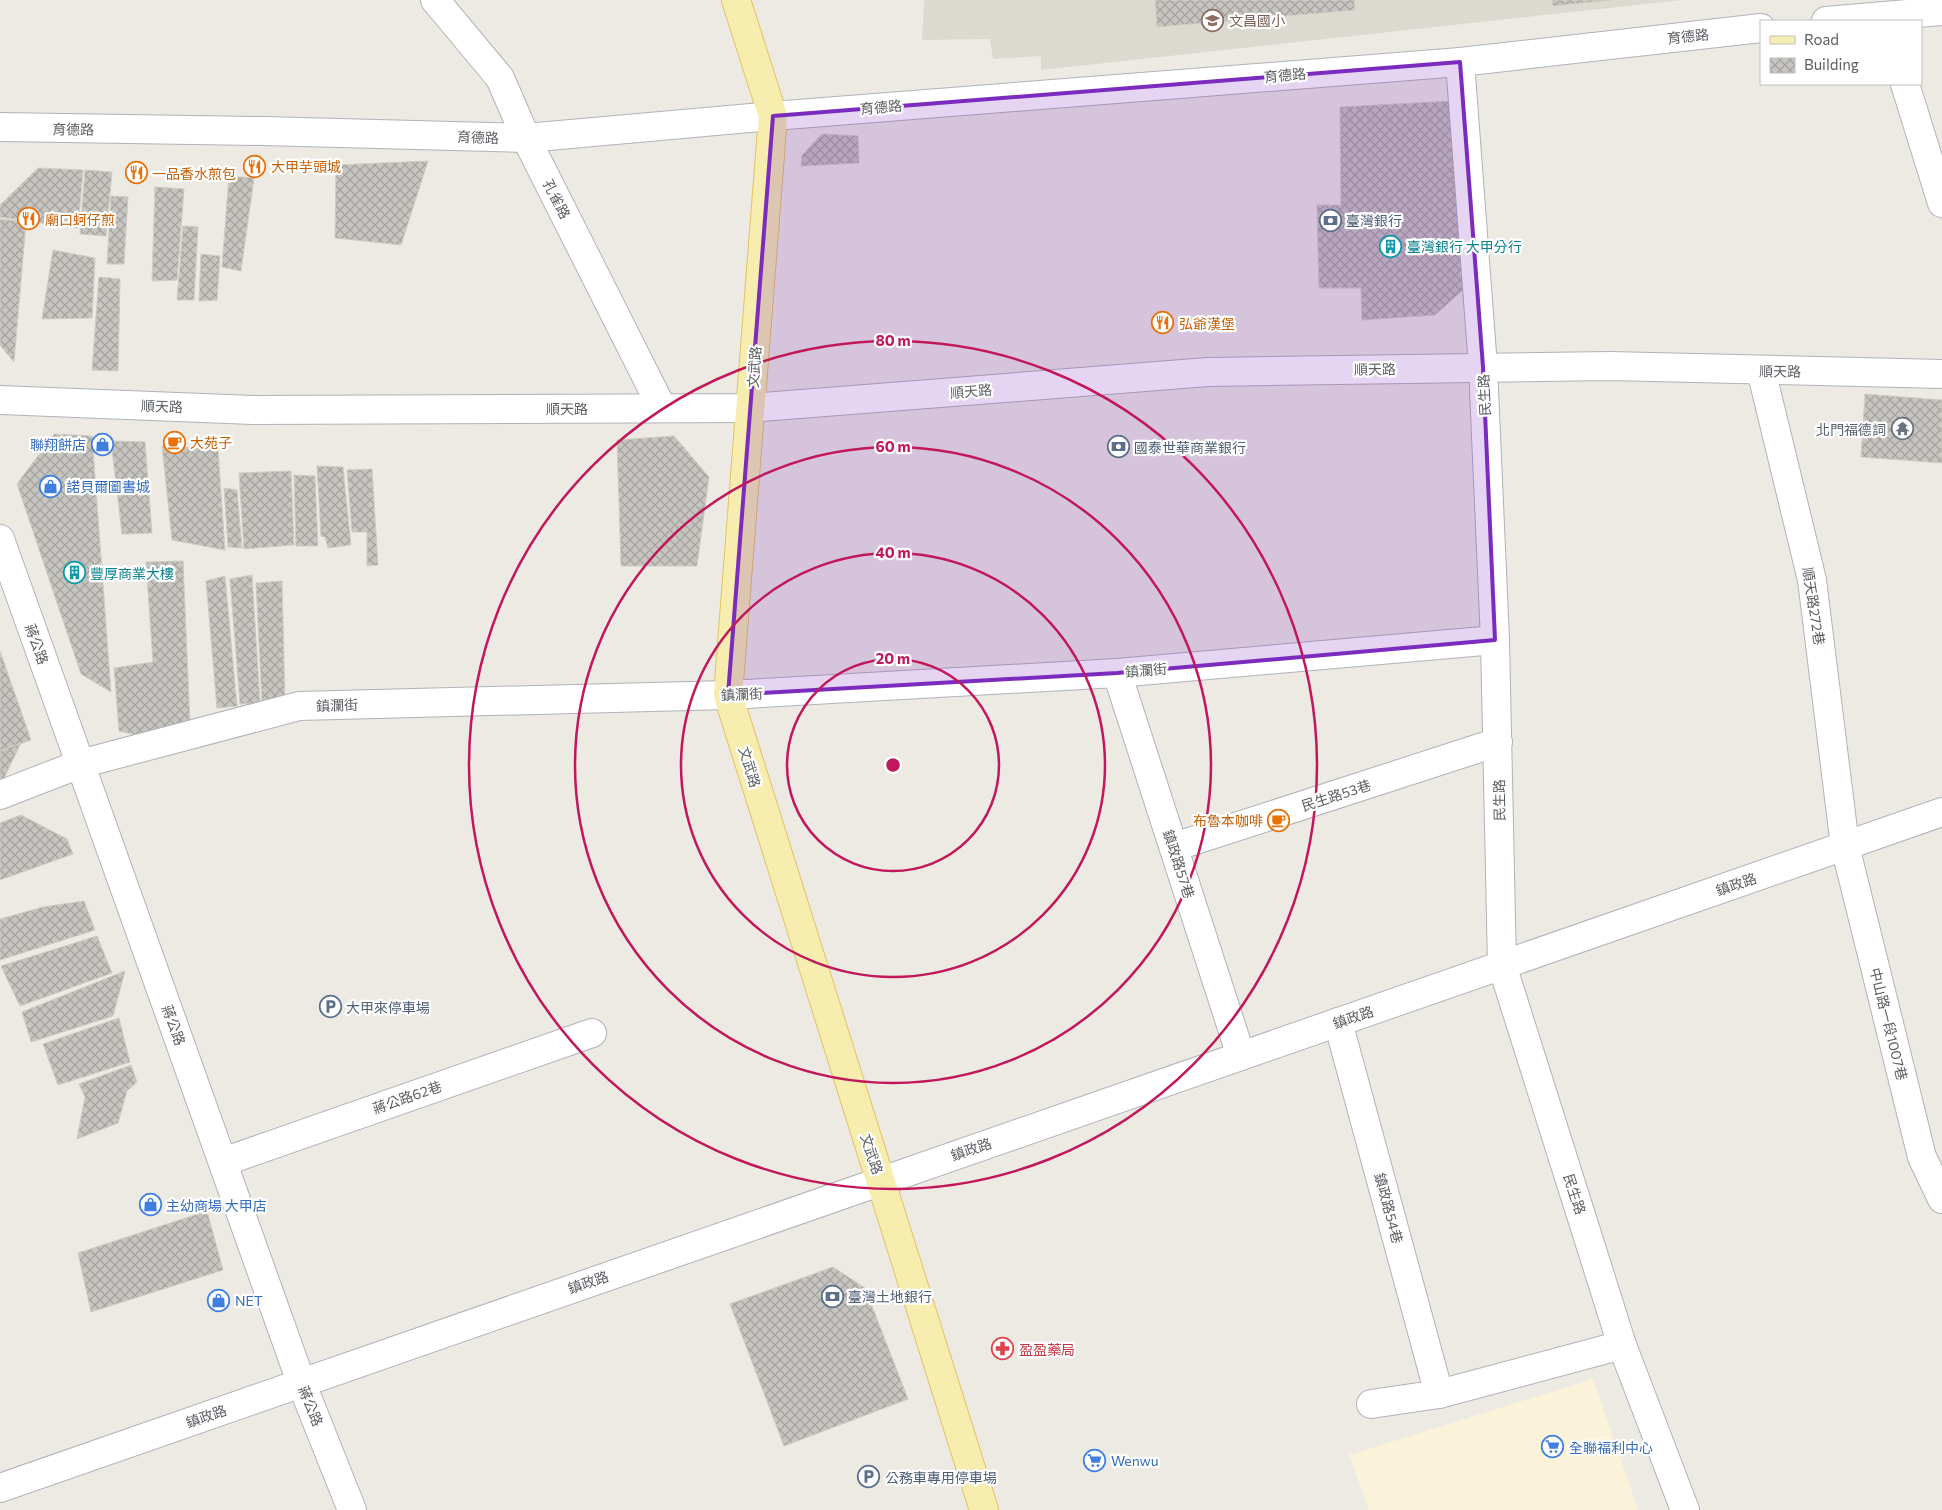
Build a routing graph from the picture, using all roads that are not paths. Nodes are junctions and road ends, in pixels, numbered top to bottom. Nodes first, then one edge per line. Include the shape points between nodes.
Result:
1 (435, 0) edge
2 (736, 0) edge
3 (1942, 11) edge
4 (1885, 19) edge
5 (1856, 20) edge
6 (1760, 28) edge
7 (1460, 62) junction
8 (1905, 85) edge
9 (773, 116) junction
10 (0, 127) edge
11 (526, 138) junction
12 (1942, 203) edge
13 (1483, 367) junction
14 (1760, 370) junction
15 (1942, 374) edge
16 (0, 400) edge
17 (662, 408) junction
18 (750, 408) junction
19 (0, 539) edge
20 (1495, 640) junction
21 (1118, 672) junction
22 (728, 695) junction
23 (1498, 742) junction
24 (80, 764) junction
25 (0, 794) edge
26 (1942, 812) edge
27 (1845, 846) junction
28 (1174, 847) junction
29 (1502, 965) junction
30 (1338, 1022) junction
31 (592, 1033) dead end
32 (1241, 1056) junction
33 (223, 1162) junction
34 (881, 1181) junction
35 (1942, 1199) edge
36 (1622, 1345) junction
37 (301, 1382) junction
38 (1440, 1394) junction
39 (1371, 1404) dead end
40 (0, 1488) edge
41 (352, 1510) edge
42 (984, 1510) edge
43 (1685, 1510) edge

1 - 11 street, 孔雀路 via 500,78
2 - 9 main road, 文武路
3 - 4 street
4 - 5 street
6 - 7 street, 育德路
7 - 9 street, 育德路
7 - 13 street, 民生路
8 - 12 street
9 - 11 street, 育德路
9 - 18 main road, 文武路
10 - 11 street, 育德路
11 - 17 street, 孔雀路
13 - 14 street, 順天路
13 - 18 street, 順天路 via 1208,372
13 - 20 street, 民生路
14 - 15 street, 順天路
14 - 27 street, 順天路272巷 via 1812,580
16 - 17 street, 順天路 via 253,410
17 - 18 street, 順天路
18 - 22 main road, 文武路
19 - 24 street, 蔣公路
20 - 21 street, 鎮瀾街
20 - 23 street, 民生路
21 - 22 street, 鎮瀾街
21 - 28 street, 鎮政路57巷
22 - 24 street, 鎮瀾街 via 299,706
22 - 34 main road, 文武路
23 - 28 street, 民生路53巷
23 - 29 street, 民生路
24 - 25 street, 鎮瀾街
24 - 33 street, 蔣公路
26 - 27 street, 鎮政路
27 - 29 street, 鎮政路
27 - 35 street, 中山路一段1007巷 via 1922,1157
28 - 32 street, 鎮政路57巷
29 - 30 street, 鎮政路
29 - 36 street, 民生路
30 - 32 street, 鎮政路
30 - 38 street, 鎮政路54巷
31 - 33 street, 蔣公路62巷
32 - 34 street, 鎮政路
33 - 37 street, 蔣公路
34 - 37 street, 鎮政路
34 - 42 main road, 文武路
36 - 38 street
36 - 43 street, 民生路
37 - 40 street, 鎮政路
37 - 41 street, 蔣公路
38 - 39 street

